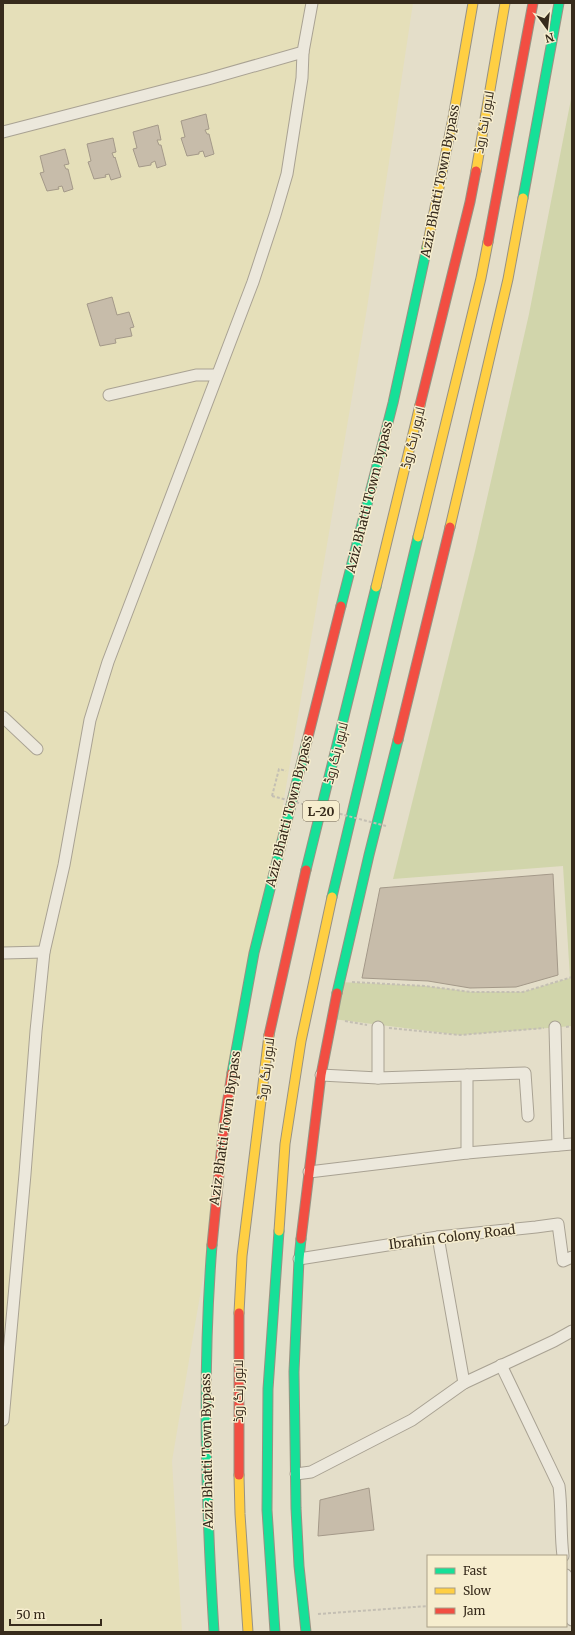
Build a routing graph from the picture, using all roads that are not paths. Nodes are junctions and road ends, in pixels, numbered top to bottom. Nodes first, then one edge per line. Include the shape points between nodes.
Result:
1 (312, 3) edge
2 (473, 3) edge
3 (505, 3) edge
4 (533, 3) edge
5 (559, 3) edge
6 (303, 52) junction
7 (3, 132) edge
8 (216, 376) junction
9 (109, 394) dead end
10 (3, 717) edge
11 (37, 749) dead end
12 (44, 952) junction
13 (3, 953) edge
14 (378, 1027) road end
15 (555, 1028) road end
16 (321, 1075) junction
17 (467, 1075) junction
18 (378, 1078) junction
19 (528, 1116) dead end
20 (572, 1144) edge
21 (558, 1146) junction
22 (467, 1153) junction
23 (309, 1172) junction
24 (438, 1237) junction
25 (300, 1260) junction
26 (571, 1260) edge
27 (572, 1331) edge
28 (501, 1365) junction
29 (464, 1383) junction
30 (3, 1420) edge
31 (296, 1474) junction
32 (563, 1555) edge
33 (567, 1582) edge
34 (572, 1620) edge
35 (214, 1632) edge
36 (248, 1632) edge
37 (275, 1632) edge
38 (306, 1632) edge

1 - 6 street
2 - 35 main road, Aziz Bhatti Town Bypass via 434,220 379,458 262,918 235,1051 215,1205 206,1319 206,1493
3 - 36 main road, لاہور رنگ روڈ / L-20 via 470,202 293,925 268,1042 242,1256 238,1332 240,1514
4 - 37 main road, لاہور رنگ روڈ / L-20 via 481,278 332,895 301,1041 285,1144 268,1389 267,1510
5 - 16 main road via 508,279 426,629 369,854 339,982
6 - 7 street
6 - 8 street via 302,78 287,174 253,282
8 - 9 street via 196,375
8 - 12 street via 105,669 90,720 64,865
10 - 11 street
12 - 13 street
12 - 30 street
14 - 18 street
15 - 21 street
16 - 18 street
16 - 23 main road
17 - 18 street
17 - 19 street via 525,1073
17 - 22 street
20 - 21 street
21 - 22 street
22 - 23 street
23 - 25 main road
24 - 25 street, Ibrahin Colony Road
24 - 26 street, Ibrahin Colony Road via 558,1224 563,1261
24 - 29 street
25 - 31 main road via 294,1372
27 - 28 street
28 - 29 street
28 - 32 street via 559,1486
29 - 31 street via 412,1420 311,1472
31 - 38 main road via 299,1566
33 - 34 street

